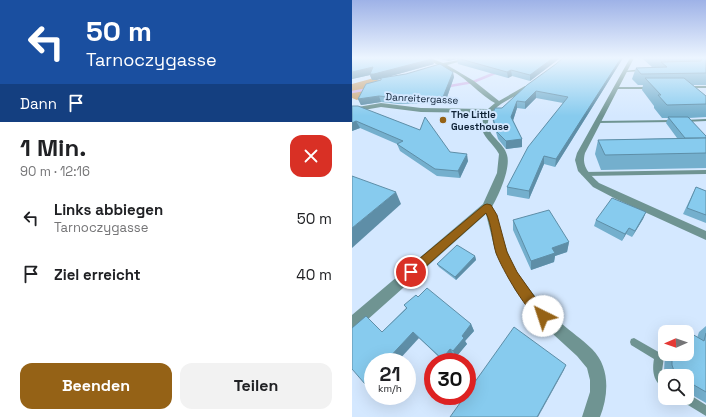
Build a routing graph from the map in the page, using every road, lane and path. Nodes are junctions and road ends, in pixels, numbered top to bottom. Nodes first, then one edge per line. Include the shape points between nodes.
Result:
1 (464, 77) edge
2 (622, 77) edge
3 (531, 85) edge
4 (684, 87) edge
5 (706, 87) edge
6 (616, 88) junction
7 (654, 88) edge
8 (500, 103) junction
9 (352, 110) edge
10 (491, 111) junction
11 (706, 120) edge
12 (596, 122) junction
13 (706, 172) edge
14 (584, 174) junction
15 (487, 207) junction
16 (706, 236) edge
17 (352, 324) edge
18 (634, 342) dead end
19 (658, 377) edge
20 (694, 403) edge
21 (706, 411) edge
22 (591, 417) edge

1 - 8 street
2 - 6 street
3 - 8 street
4 - 5 lane
6 - 7 lane
6 - 12 street
8 - 10 street
9 - 10 street, Danreitergasse via 380,105 419,110
10 - 15 street via 486,121 486,131 504,158 494,195
11 - 12 lane
12 - 14 street via 580,157 580,167
13 - 14 lane
14 - 16 street via 604,190
15 - 17 street
15 - 22 street via 492,215 502,252 521,288 543,316 594,364 599,387
18 - 19 lane via 659,357
20 - 21 lane

